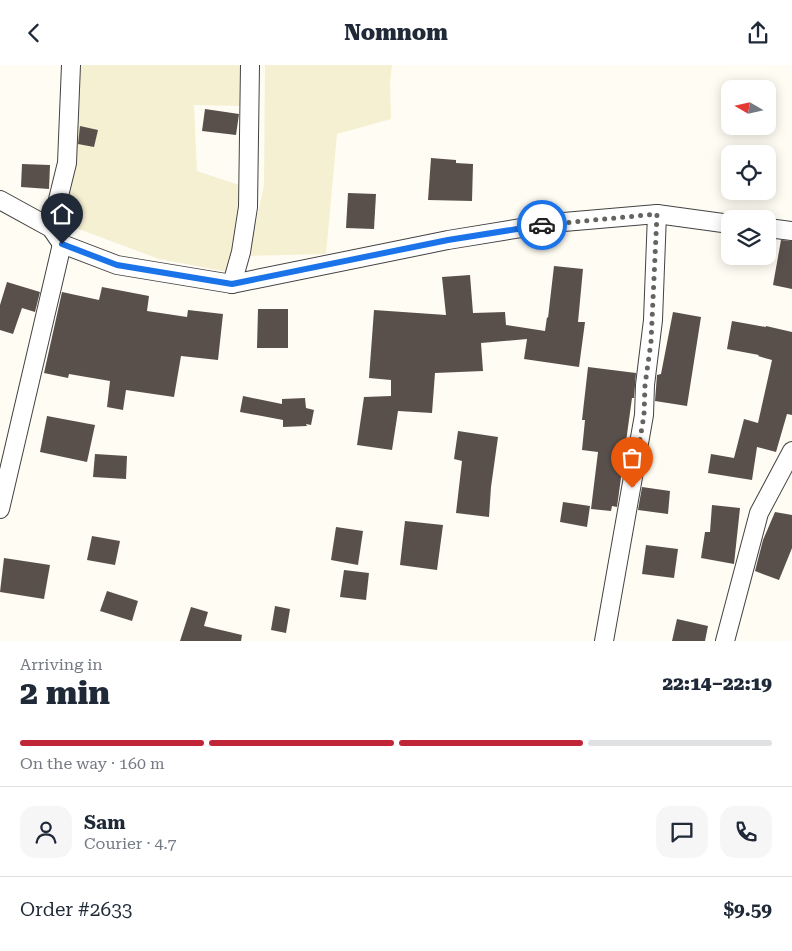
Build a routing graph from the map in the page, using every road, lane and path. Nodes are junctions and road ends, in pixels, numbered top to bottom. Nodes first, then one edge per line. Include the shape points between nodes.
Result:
1 (72, 65) edge
2 (250, 65) edge
3 (0, 200) edge
4 (657, 214) junction
5 (721, 223) edge
6 (51, 229) junction
7 (776, 229) edge
8 (792, 231) edge
9 (62, 244) junction
10 (232, 284) junction
11 (792, 451) edge
12 (0, 509) edge
13 (604, 641) edge
14 (725, 641) edge

1 - 6 street via 67,163
2 - 10 street via 248,207
3 - 6 street
4 - 5 street
4 - 10 street via 552,223 448,240
4 - 13 street via 653,320 644,415
6 - 9 street
7 - 8 street
9 - 10 street via 117,265
9 - 12 street
11 - 14 street via 760,513

